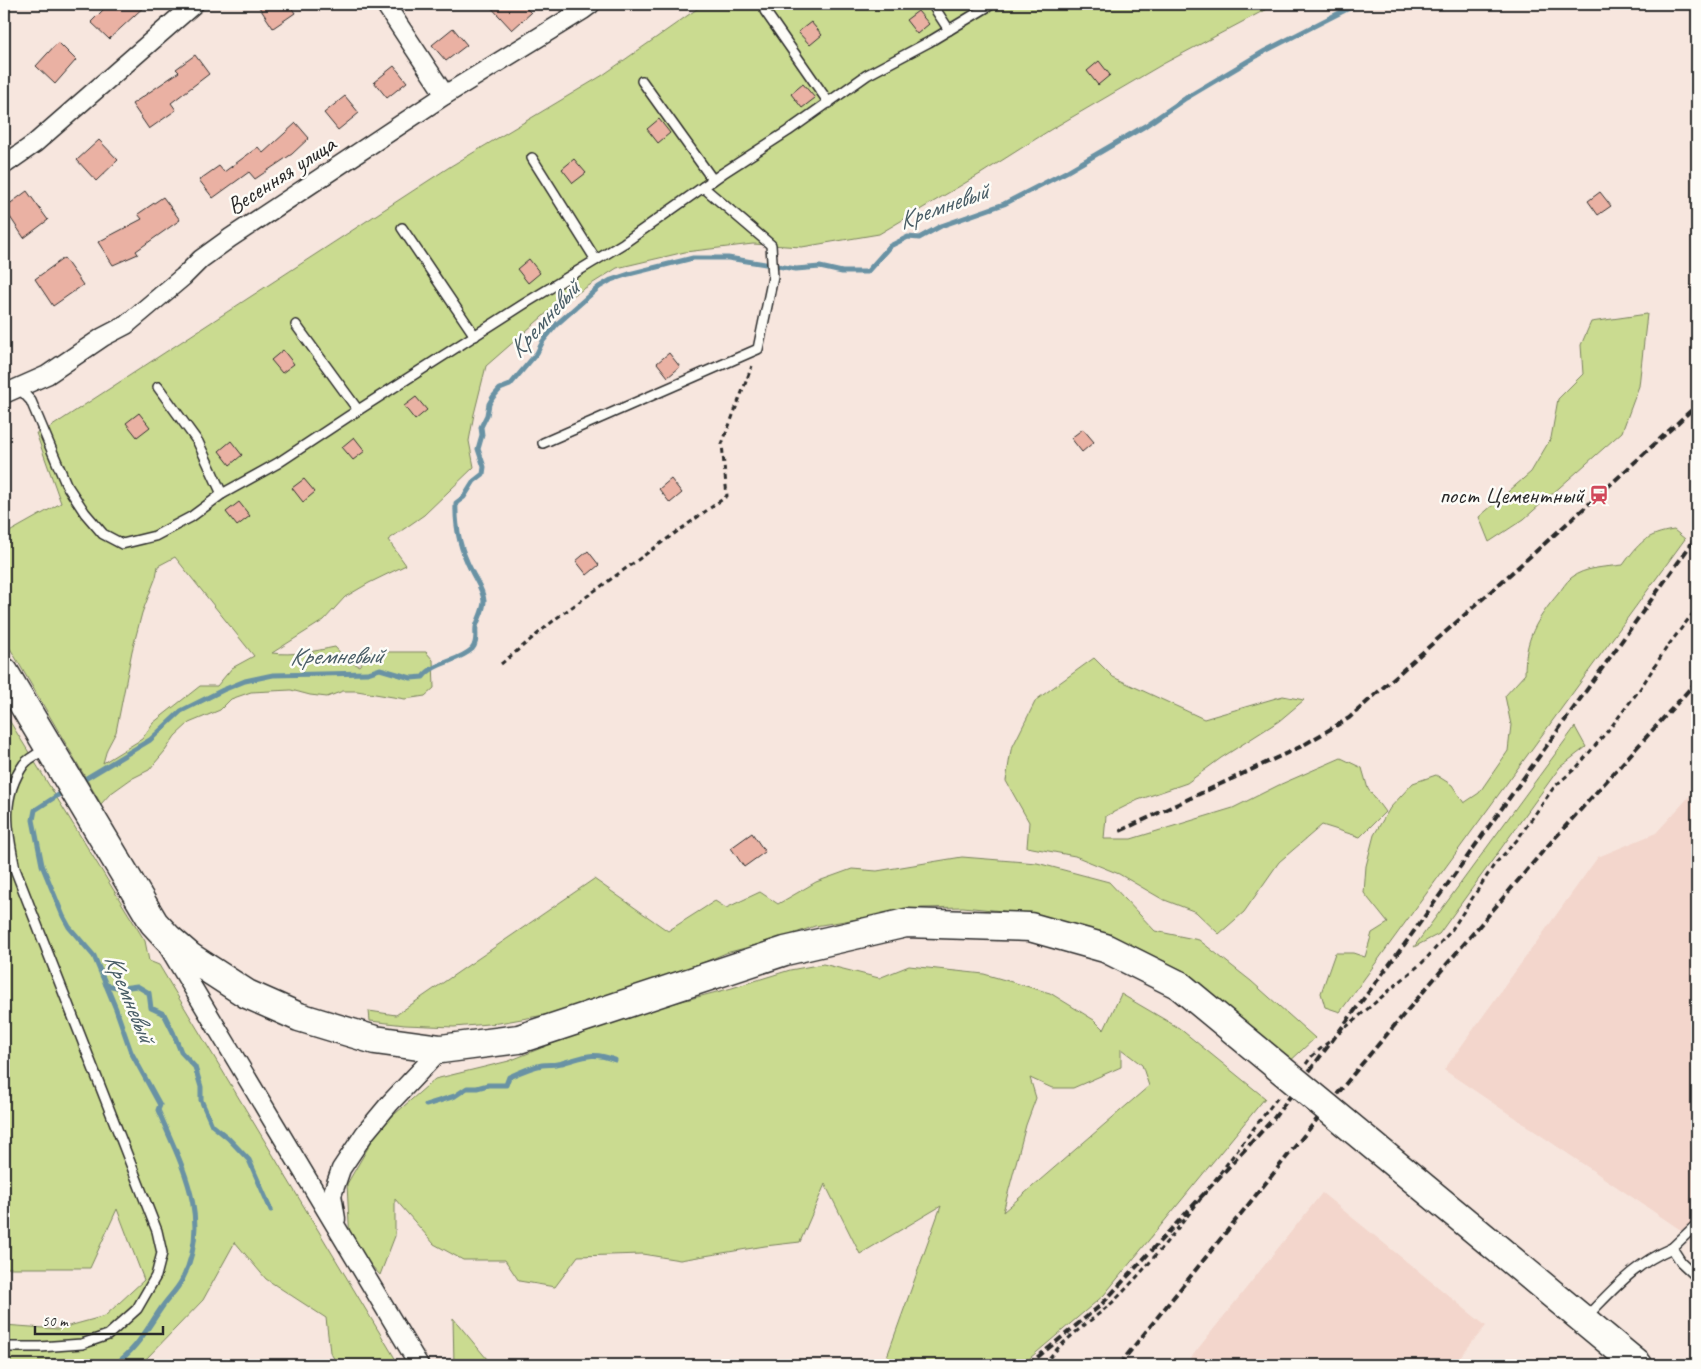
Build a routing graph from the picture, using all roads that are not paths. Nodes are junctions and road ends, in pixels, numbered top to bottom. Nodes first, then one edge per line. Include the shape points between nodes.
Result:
1 (194, 4) edge
2 (385, 4) edge
3 (591, 4) edge
4 (932, 4) edge
5 (992, 4) edge
6 (765, 11) dead end
7 (949, 30) junction
8 (642, 81) dead end
9 (445, 95) junction
10 (829, 102) junction
11 (532, 158) dead end
12 (4, 165) edge
13 (713, 180) junction
14 (704, 187) junction
15 (402, 228) dead end
16 (596, 260) junction
17 (296, 325) dead end
18 (475, 336) junction
19 (158, 387) dead end
20 (11, 391) edge
21 (358, 410) junction
22 (543, 443) dead end
23 (222, 494) junction
24 (4, 672) edge
25 (52, 753) junction
26 (154, 923) junction
27 (442, 1049) junction
28 (1697, 1224) edge
29 (338, 1230) junction
30 (1672, 1248) junction
31 (1697, 1277) edge
32 (1584, 1320) junction
33 (4, 1347) edge
34 (419, 1365) edge
35 (1638, 1365) edge

1 - 12 street via 34,144
2 - 9 street
3 - 9 street, Весенняя улица
4 - 7 lane
5 - 7 lane
6 - 10 lane
7 - 10 lane via 867,75
8 - 13 lane
9 - 20 street, Весенняя улица via 230,238 201,259 126,325 48,375
10 - 13 lane
11 - 16 lane
13 - 14 lane
14 - 16 lane
14 - 22 lane via 771,245 773,277 758,349
15 - 18 lane
16 - 18 lane
17 - 21 lane
18 - 21 lane
19 - 23 lane via 198,442
20 - 23 lane via 31,401 66,484 85,513 103,534 122,544 156,536 191,517
21 - 23 lane via 278,463
24 - 25 main road
25 - 26 main road
25 - 33 lane via 24,763 8,791 4,813 15,868 157,1231 162,1253 156,1276 137,1308 108,1335 82,1344
26 - 27 main road via 190,957 247,994 299,1017 376,1040
26 - 29 street
27 - 29 street via 390,1103 341,1169 332,1195
27 - 32 main road, bridge via 520,1039 785,951 906,923 1030,927 1105,948 1179,985
28 - 30 lane
29 - 34 street
30 - 31 lane
30 - 32 lane via 1634,1269
32 - 35 main road

